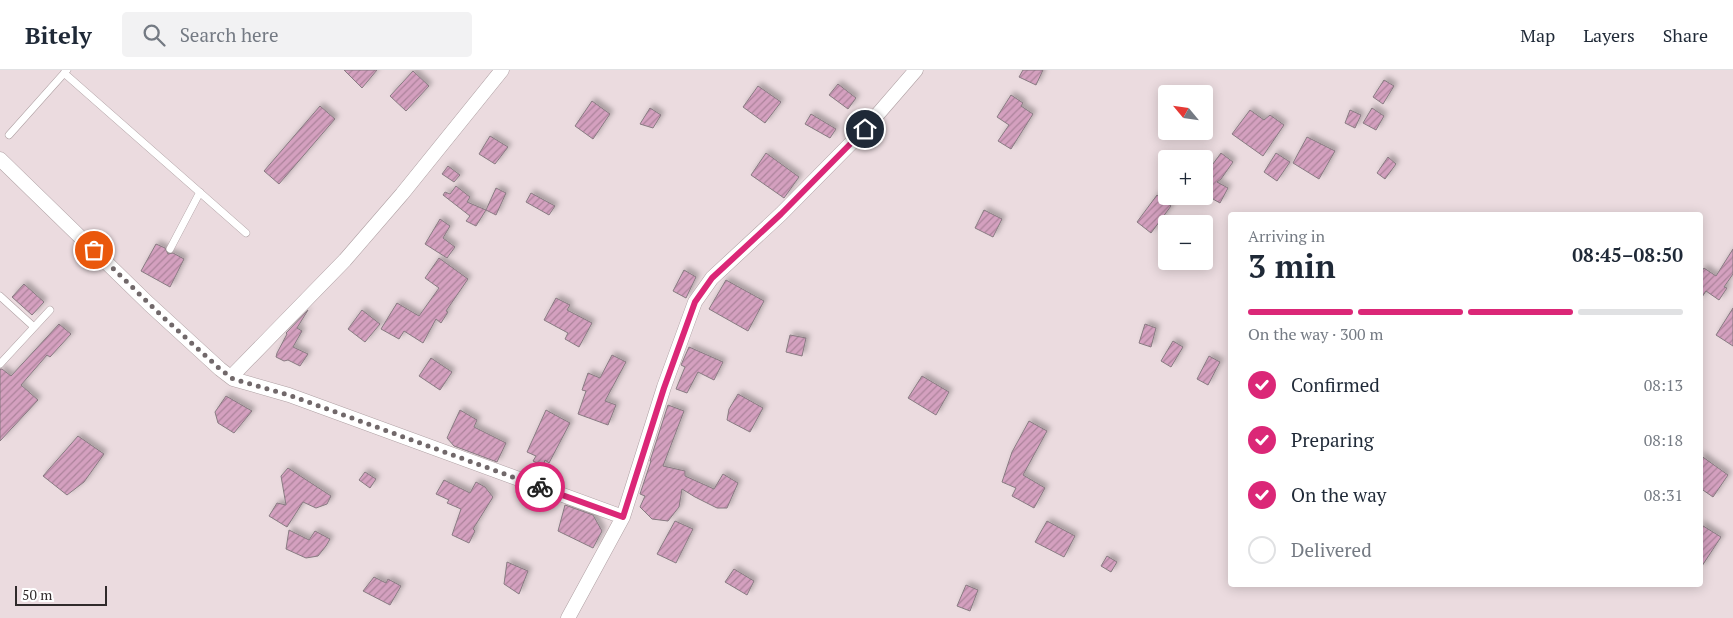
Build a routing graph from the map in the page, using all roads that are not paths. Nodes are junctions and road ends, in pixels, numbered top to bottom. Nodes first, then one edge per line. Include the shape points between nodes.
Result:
1 (502, 70) edge
2 (916, 70) edge
3 (66, 72) edge
4 (9, 135) dead end
5 (0, 159) edge
6 (200, 192) junction
7 (246, 233) dead end
8 (170, 249) dead end
9 (0, 296) edge
10 (50, 310) dead end
11 (34, 327) junction
12 (0, 364) edge
13 (231, 377) junction
14 (623, 517) junction
15 (568, 618) edge

1 - 13 street via 345,260
2 - 14 street via 865,129 712,278 695,302
3 - 4 lane
3 - 6 lane
5 - 13 street via 149,304
6 - 7 lane
6 - 8 lane
9 - 11 lane
10 - 11 lane
11 - 12 lane
13 - 14 street via 298,398
14 - 15 street

